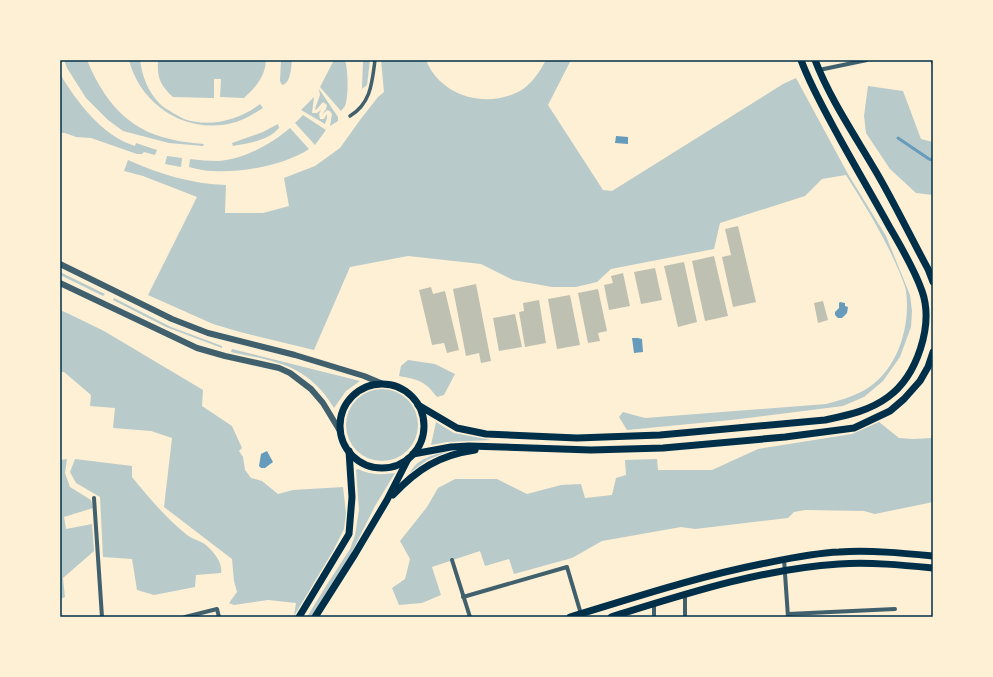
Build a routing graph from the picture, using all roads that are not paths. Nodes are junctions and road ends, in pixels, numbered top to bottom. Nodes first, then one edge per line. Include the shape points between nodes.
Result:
1 (375, 60) edge
2 (801, 60) edge
3 (815, 60) edge
4 (867, 60) edge
5 (932, 60) edge
6 (933, 63) edge
7 (819, 70) junction
8 (350, 116) dead end
9 (60, 264) edge
10 (933, 282) edge
11 (60, 283) edge
12 (933, 352) edge
13 (383, 384) junction
14 (418, 404) junction
15 (340, 431) junction
16 (515, 448) junction
17 (349, 451) junction
18 (411, 455) junction
19 (94, 498) dead end
20 (387, 500) junction
21 (933, 556) edge
22 (784, 559) junction
23 (452, 560) dead end
24 (933, 568) edge
25 (786, 571) junction
26 (685, 595) junction
27 (463, 597) junction
28 (654, 604) junction
29 (895, 609) dead end
30 (581, 614) junction
31 (788, 615) edge
32 (102, 617) edge
33 (185, 617) edge
34 (219, 617) edge
35 (299, 617) edge
36 (315, 617) edge
37 (470, 617) edge
38 (570, 617) edge
39 (611, 617) edge
40 (654, 617) edge
41 (685, 617) edge

1 - 8 street via 372,83 366,101 359,111
2 - 14 main road via 821,105 904,252 922,292 925,329 917,360 908,375 888,397 852,415 825,420 660,435 578,438 486,434 457,428
3 - 7 main road
4 - 7 street
5 - 6 street
7 - 10 main road
9 - 13 street via 172,319 208,333 294,355
11 - 15 street via 197,348 290,373 311,389
12 - 16 main road via 920,381 904,400 890,411 854,428 663,448
13 - 14 main road via 403,389
13 - 15 main road via 361,389 348,400 341,415
14 - 18 main road via 424,432 421,442
15 - 17 main road
16 - 18 main road via 451,447
16 - 20 main road via 482,449 457,453 438,460 424,468
17 - 18 main road via 365,464 380,467 396,465
17 - 35 main road via 352,497 349,534
18 - 20 main road
19 - 32 street
20 - 36 main road
21 - 22 main road via 893,552 838,552
22 - 25 street
22 - 30 main road via 683,583
23 - 27 street
24 - 25 main road via 894,564 839,564
25 - 26 main road via 739,580
25 - 31 street
26 - 28 main road
26 - 41 street
27 - 30 street via 567,567
27 - 37 street
28 - 39 main road
28 - 40 street
29 - 31 street
30 - 38 main road
33 - 34 street via 218,609

